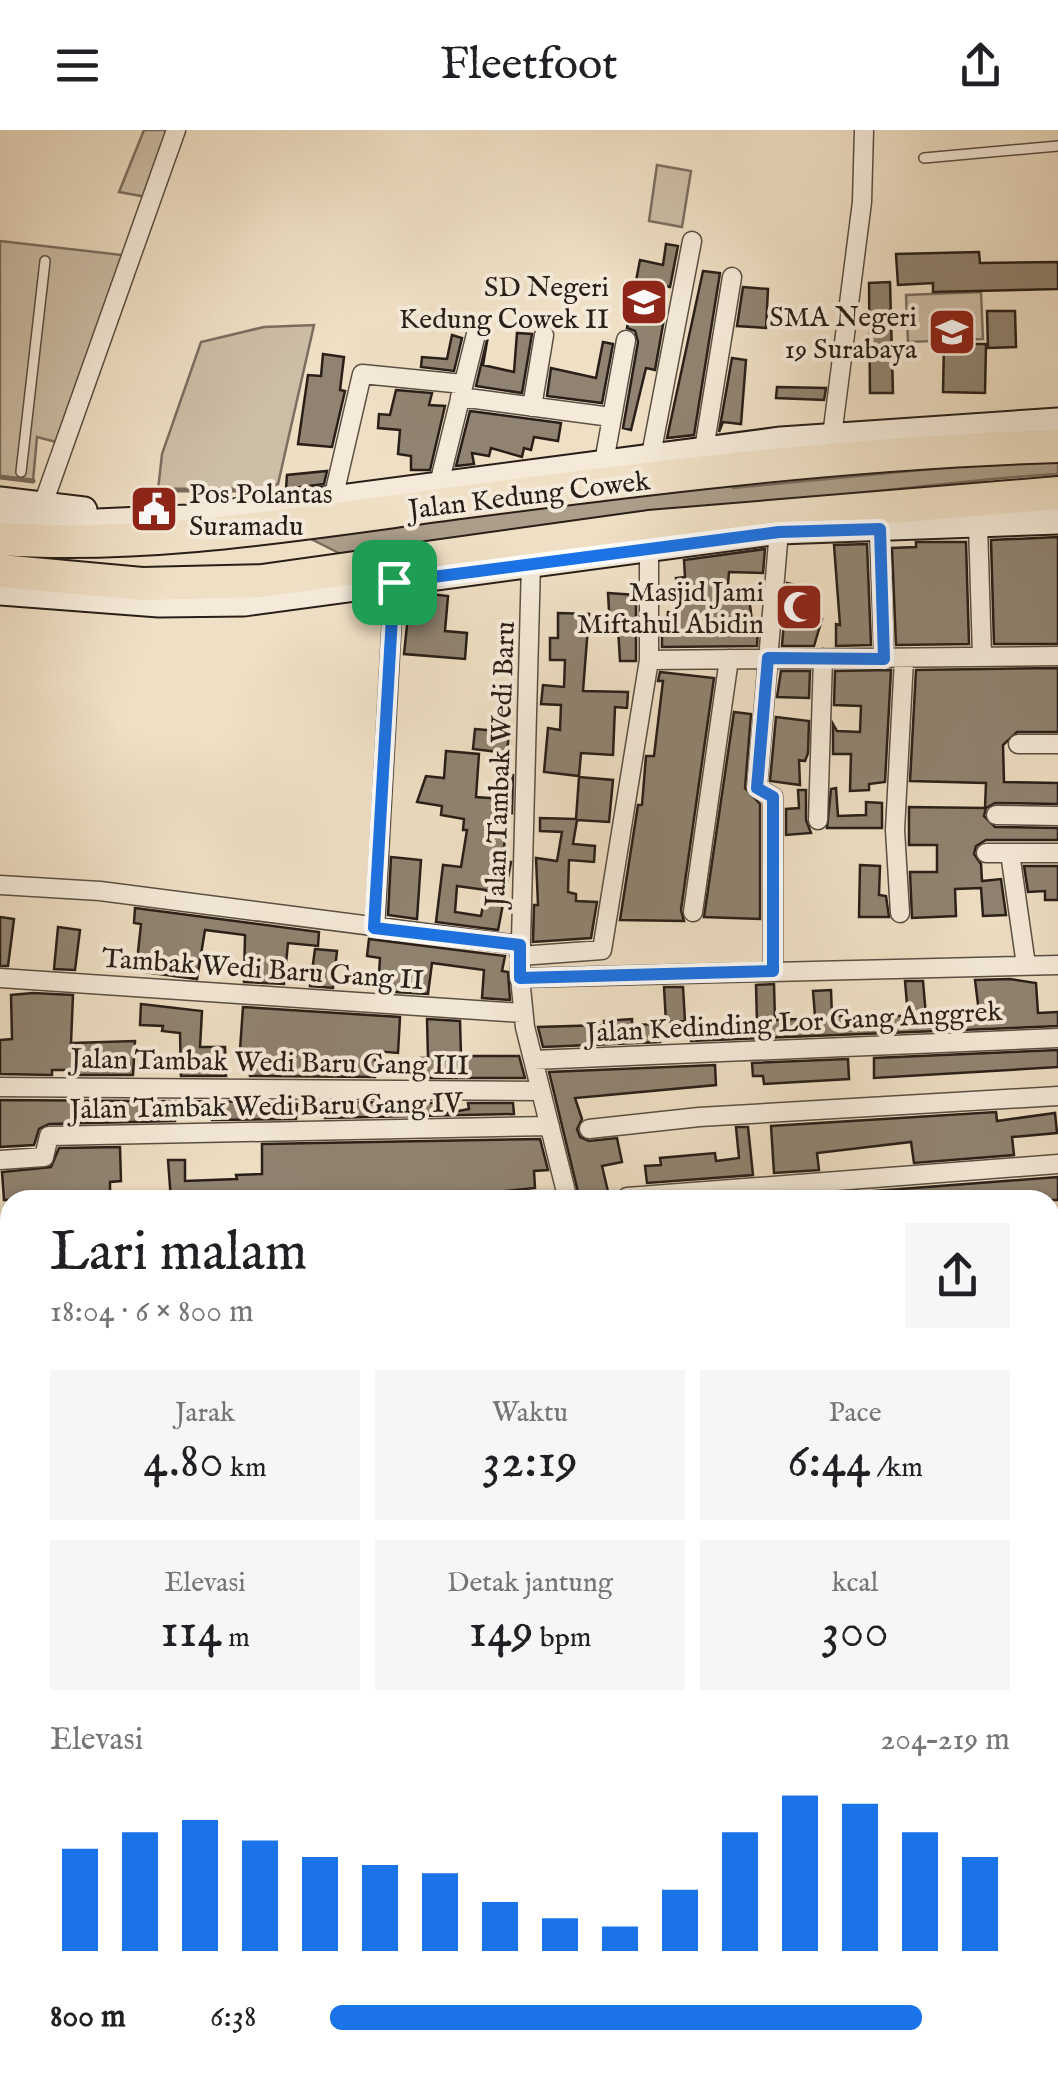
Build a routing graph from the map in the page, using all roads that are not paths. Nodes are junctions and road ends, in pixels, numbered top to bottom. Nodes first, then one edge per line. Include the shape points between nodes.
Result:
1 (176, 130) edge
2 (864, 130) edge
3 (1058, 146) edge
4 (924, 158) dead end
5 (692, 241) dead end
6 (45, 261) dead end
7 (732, 278) dead end
8 (476, 334) dead end
9 (544, 335) dead end
10 (626, 340) dead end
11 (462, 390) junction
12 (532, 407) junction
13 (611, 417) junction
14 (1058, 421) edge
15 (832, 436) junction
16 (1058, 446) edge
17 (704, 449) junction
18 (651, 456) junction
19 (21, 472) dead end
20 (602, 473) junction
21 (905, 479) junction
22 (968, 483) junction
23 (439, 484) junction
24 (1058, 493) edge
25 (0, 500) edge
26 (43, 504) junction
27 (302, 511) junction
28 (0, 520) edge
29 (137, 521) junction
30 (1058, 521) edge
31 (880, 529) junction
32 (779, 532) junction
33 (649, 538) junction
34 (0, 539) edge
35 (531, 564) junction
36 (0, 571) edge
37 (394, 582) junction
38 (0, 592) edge
39 (982, 656) junction
40 (1058, 656) edge
41 (768, 658) junction
42 (822, 658) junction
43 (884, 659) junction
44 (650, 660) junction
45 (729, 660) junction
46 (904, 660) junction
47 (1018, 744) dead end
48 (1058, 744) edge
49 (996, 815) dead end
50 (1058, 816) edge
51 (818, 820) dead end
52 (986, 853) dead end
53 (1010, 853) junction
54 (1058, 853) edge
55 (0, 885) edge
56 (693, 912) dead end
57 (900, 913) dead end
58 (374, 928) junction
59 (520, 950) junction
60 (1058, 965) edge
61 (1026, 966) junction
62 (773, 971) junction
63 (0, 978) edge
64 (524, 978) junction
65 (522, 1012) junction
66 (1058, 1038) edge
67 (533, 1060) junction
68 (0, 1087) edge
69 (540, 1092) junction
70 (1058, 1096) edge
71 (550, 1126) junction
72 (589, 1129) dead end
73 (0, 1160) edge
74 (1058, 1164) edge
75 (566, 1190) edge
76 (718, 1190) edge

1 - 26 street
2 - 15 street via 862,202
3 - 4 lane
5 - 18 street
6 - 19 lane
7 - 17 street
8 - 11 street
9 - 12 street
10 - 13 street
11 - 12 street
11 - 23 street
11 - 27 street via 362,374
12 - 13 street
13 - 20 street
14 - 15 main road, Jalan Kedung Cowek
15 - 17 main road, Jalan Kedung Cowek
16 - 22 highway, Jalan Kedung Cowek
17 - 18 main road, Jalan Kedung Cowek
18 - 20 main road, Jalan Kedung Cowek
20 - 21 highway, Jalan Kedung Cowek
20 - 23 main road, Jalan Kedung Cowek
20 - 27 highway, Jalan Kedung Cowek
21 - 22 highway, Jalan Kedung Cowek
21 - 22 highway, Jalan Kedung Cowek
21 - 33 highway, Jalan Kedung Cowek
22 - 24 highway, Jalan Kedung Cowek
22 - 30 main road, Jalan Kedung Cowek
22 - 31 main road, Jalan Kedung Cowek
22 - 39 street
23 - 27 main road, Jalan Kedung Cowek
25 - 26 main road
26 - 29 main road
27 - 29 main road, Jalan Kedung Cowek
27 - 34 highway, Jalan Kedung Cowek via 168,538
28 - 29 main road
31 - 32 main road, Jalan Kedung Cowek
31 - 43 street
32 - 33 main road, Jalan Kedung Cowek
32 - 41 street
33 - 35 main road, Jalan Kedung Cowek
33 - 36 highway, Jalan Kedung Cowek via 262,581 142,584
33 - 44 street
35 - 37 main road, Jalan Kedung Cowek
35 - 59 street, Jalan Tambak Wedi Baru
37 - 38 main road, Jalan Kedung Cowek via 244,603
37 - 58 street
39 - 40 street
39 - 46 street
41 - 42 street
41 - 45 street
41 - 62 street via 757,788 773,797
42 - 43 street
42 - 51 street
43 - 46 street
44 - 45 street
44 - 59 street via 602,950
45 - 56 street
46 - 57 street via 895,830
47 - 48 street
49 - 50 street
52 - 53 street
53 - 54 street
53 - 61 street
55 - 58 street via 100,891
58 - 59 street
59 - 64 street, Jalan Tambak Wedi Baru
60 - 61 street
61 - 62 street
62 - 64 street
63 - 65 street, Tambak Wedi Baru Gang II
64 - 65 street, Jalan Tambak Wedi Baru
65 - 67 street, Jalan Tambak Wedi Baru
66 - 67 street, Jalan Kedinding Lor Gang Anggrek
67 - 69 street, Jalan Tambak Wedi Baru
68 - 69 street, Jalan Tambak Wedi Baru Gang III
69 - 71 street, Jalan Tambak Wedi Baru
70 - 72 street
71 - 73 street, Jalan Tambak Wedi Baru Gang IV via 50,1136 44,1157
71 - 75 street, Jalan Tambak Wedi Baru
74 - 76 street

